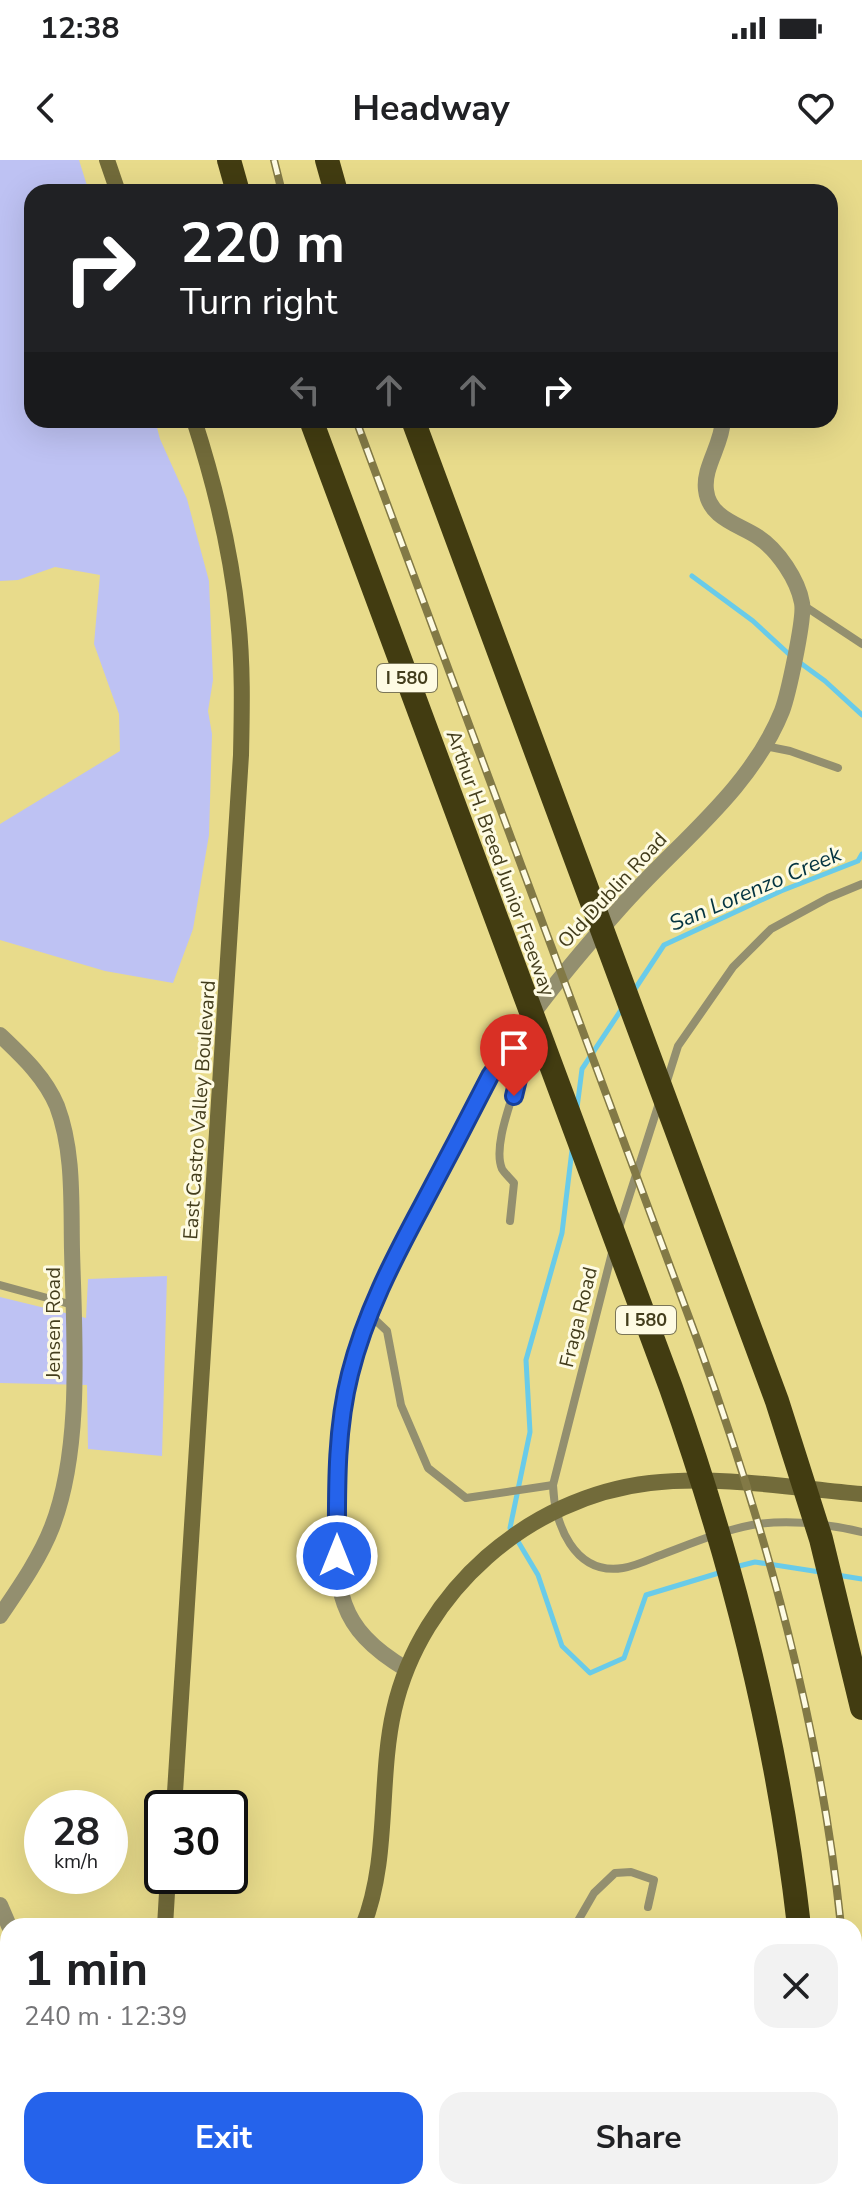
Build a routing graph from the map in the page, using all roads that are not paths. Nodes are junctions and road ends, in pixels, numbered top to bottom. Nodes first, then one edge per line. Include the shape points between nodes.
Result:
1 (107, 160) edge
2 (229, 160) edge
3 (327, 160) edge
4 (115, 184) edge
5 (236, 184) edge
6 (334, 184) edge
7 (196, 428) edge
8 (314, 428) edge
9 (416, 428) edge
10 (723, 428) edge
11 (803, 605) junction
12 (862, 644) edge
13 (765, 746) junction
14 (838, 768) dead end
15 (862, 884) edge
16 (0, 1035) edge
17 (508, 1050) junction
18 (510, 1221) dead end
19 (0, 1285) edge
20 (74, 1305) junction
21 (369, 1314) junction
22 (553, 1485) junction
23 (862, 1494) edge
24 (862, 1532) edge
25 (0, 1616) edge
26 (406, 1669) junction
27 (862, 1708) edge
28 (175, 1790) edge
29 (167, 1894) edge
30 (648, 1907) dead end
31 (165, 1918) edge
32 (366, 1918) edge
33 (580, 1918) edge
34 (798, 1918) edge

1 - 4 main road
2 - 5 highway
3 - 6 highway
7 - 28 main road, East Castro Valley Boulevard via 216,492 233,581 241,755
8 - 34 highway, Arthur H. Breed Junior Freeway / I 580 via 694,1455 736,1589 765,1713
9 - 27 highway via 795,1452
10 - 11 street via 708,470 706,490 712,506 775,552
11 - 12 lane
11 - 13 street, Old Dublin Road via 783,708
13 - 14 lane
13 - 17 street, Old Dublin Road via 739,783 554,984
15 - 22 lane, Fraga Road via 771,929 733,967 678,1046 597,1303
16 - 20 street, Jensen Road via 35,1070 56,1105 70,1156
17 - 18 lane via 520,1071 501,1131 502,1168 514,1183
17 - 21 street, Old Dublin Road
19 - 20 lane
20 - 25 street, Jensen Road via 73,1421 64,1482 52,1527
21 - 22 lane via 387,1331 401,1405 428,1468 466,1498
21 - 26 street, Old Dublin Road via 349,1378 343,1420 337,1496 339,1586 356,1628 370,1645
22 - 24 lane, Fraga Road via 556,1517 569,1544 581,1557 610,1569 752,1525 794,1523
23 - 26 main road via 682,1480 603,1492 542,1518 492,1553 448,1599
26 - 32 main road via 389,1736 378,1862
29 - 31 main road
30 - 33 lane via 654,1880 615,1873 594,1893

